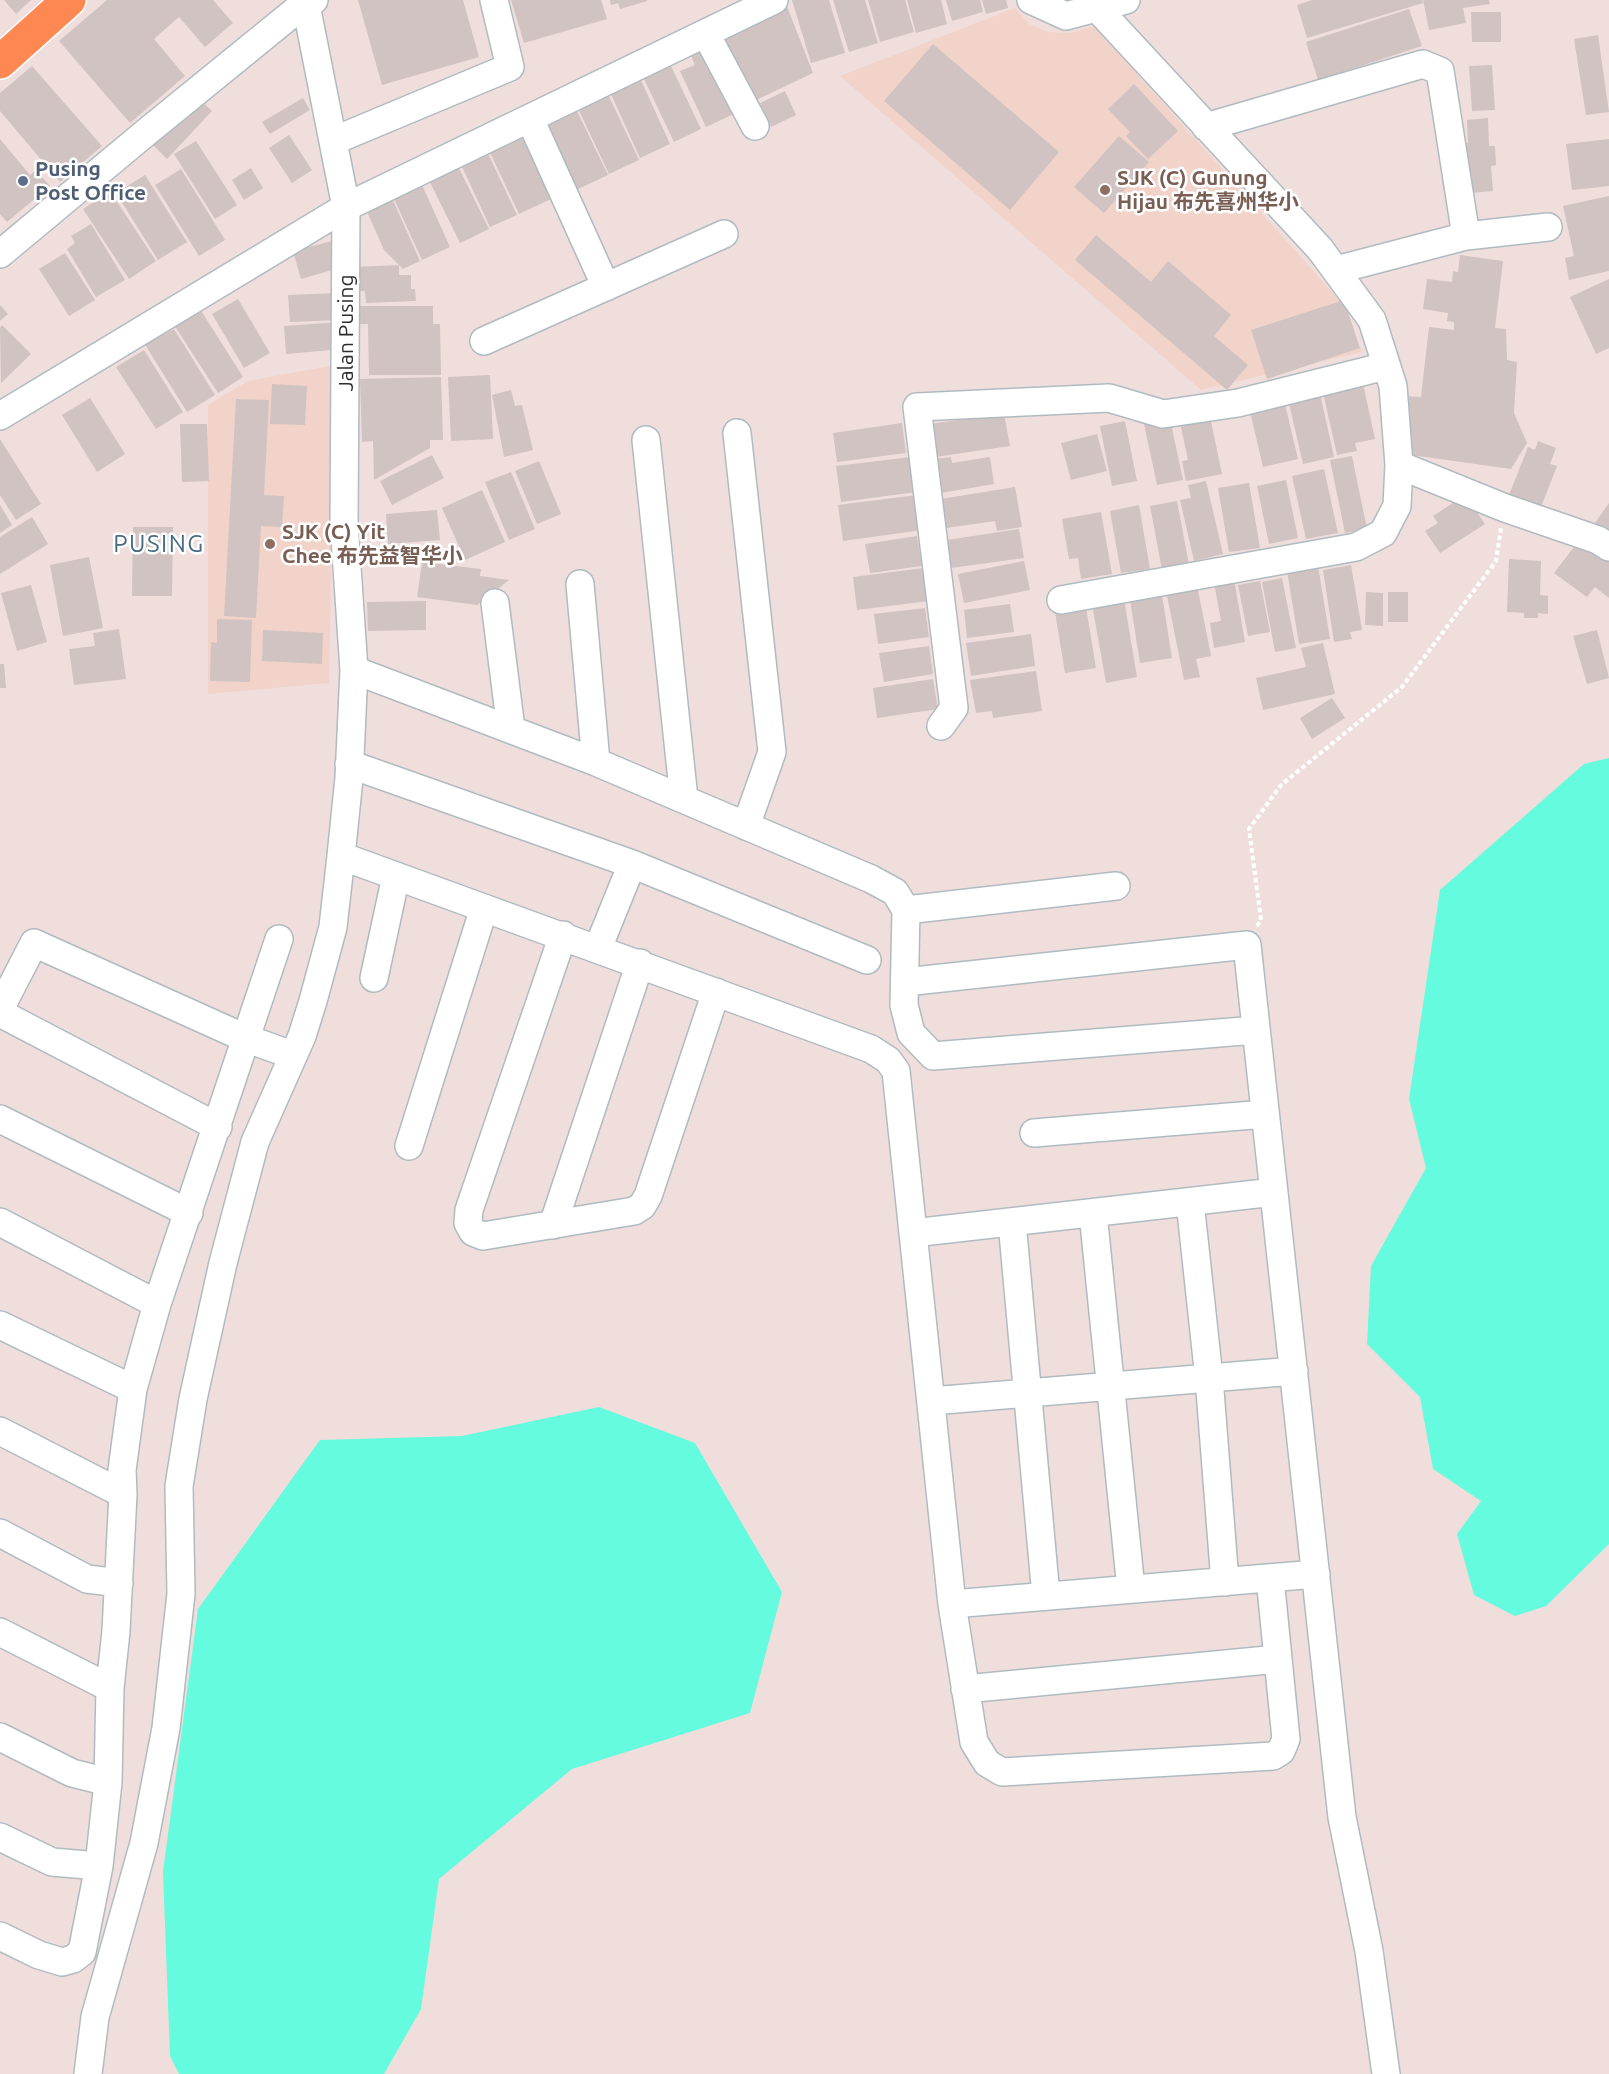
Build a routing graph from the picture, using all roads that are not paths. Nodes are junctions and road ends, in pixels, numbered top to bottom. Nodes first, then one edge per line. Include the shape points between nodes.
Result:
1 (69, 0) edge
2 (494, 0) edge
3 (774, 0) edge
4 (1031, 0) edge
5 (1126, 0) edge
6 (308, 1) edge
7 (1097, 8) junction
8 (706, 34) junction
9 (0, 62) edge
10 (530, 119) junction
11 (755, 126) dead end
12 (1206, 127) junction
13 (333, 141) junction
14 (346, 207) junction
15 (1548, 227) dead end
16 (724, 234) dead end
17 (1466, 236) junction
18 (0, 254) edge
19 (1336, 270) junction
20 (606, 287) junction
21 (484, 341) dead end
22 (1386, 366) junction
23 (0, 416) edge
24 (737, 433) dead end
25 (646, 440) dead end
26 (1399, 465) junction
27 (1609, 547) edge
28 (579, 584) dead end
29 (1061, 600) dead end
30 (495, 603) dead end
31 (354, 670) junction
32 (941, 726) dead end
33 (511, 729) junction
34 (596, 762) junction
35 (350, 764) junction
36 (684, 800) junction
37 (746, 826) junction
38 (341, 856) junction
39 (632, 864) junction
40 (396, 876) junction
41 (1116, 886) dead end
42 (484, 908) junction
43 (906, 910) junction
44 (562, 935) junction
45 (279, 939) dead end
46 (598, 948) junction
47 (867, 960) dead end
48 (640, 963) junction
49 (374, 978) dead end
50 (905, 982) junction
51 (716, 992) junction
52 (0, 1011) edge
53 (1256, 1030) junction
54 (245, 1038) junction
55 (292, 1055) junction
56 (1265, 1114) junction
57 (0, 1119) edge
58 (218, 1127) junction
59 (1034, 1133) dead end
60 (410, 1146) dead end
61 (1274, 1192) junction
62 (1190, 1202) junction
63 (189, 1213) junction
64 (1093, 1213) junction
65 (0, 1222) edge
66 (1012, 1222) junction
67 (553, 1225) junction
68 (913, 1233) junction
69 (157, 1304) junction
70 (0, 1324) edge
71 (1294, 1371) junction
72 (1209, 1378) junction
73 (1110, 1386) junction
74 (133, 1389) junction
75 (1028, 1393) junction
76 (931, 1401) junction
77 (0, 1431) edge
78 (123, 1494) junction
79 (0, 1533) edge
80 (1316, 1574) junction
81 (1270, 1578) junction
82 (1225, 1582) junction
83 (119, 1583) junction
84 (1131, 1589) junction
85 (1046, 1596) junction
86 (952, 1604) junction
87 (0, 1632) edge
88 (1278, 1659) junction
89 (110, 1688) junction
90 (965, 1689) junction
91 (0, 1737) edge
92 (108, 1782) junction
93 (0, 1837) edge
94 (99, 1866) junction
95 (0, 1936) edge
96 (88, 2074) edge
97 (1386, 2074) edge

1 - 9 main road
2 - 13 street via 510,67
3 - 8 street
4 - 7 street via 1066,16
5 - 7 street
6 - 13 street, Jalan Pusing
6 - 18 street
7 - 12 street
8 - 10 street
8 - 11 street
10 - 14 street
10 - 20 street
12 - 17 street via 1423,64 1440,71
12 - 19 street
13 - 14 street, Jalan Pusing
14 - 23 street
14 - 31 street, Jalan Pusing via 344,523
15 - 17 street
16 - 20 street
17 - 19 street
19 - 22 street via 1372,320
20 - 21 street
22 - 26 street via 1393,386
22 - 32 street via 1238,403 1163,414 1109,398 917,407 954,708
24 - 37 street via 772,752
25 - 36 street
26 - 27 street
26 - 29 street via 1397,506 1383,533 1356,547
28 - 34 street
30 - 33 street
31 - 33 street
31 - 35 street, Jalan Pusing
33 - 34 street
34 - 36 street
35 - 38 street, Jalan Pusing
35 - 39 street
36 - 37 street
37 - 43 street via 871,879 895,892
38 - 40 street
38 - 55 street, Jalan Pusing via 333,927 302,1036
39 - 46 street
39 - 47 street
40 - 42 street
40 - 49 street
41 - 43 street
42 - 44 street
42 - 60 street
43 - 50 street
44 - 46 street
44 - 67 street via 468,1222 472,1232 483,1236
45 - 54 street
46 - 48 street
48 - 51 street
48 - 67 street
50 - 53 street via 904,1005 910,1033 933,1056
50 - 53 street via 1247,945
51 - 67 street via 642,1206 634,1211
51 - 68 street via 871,1049 888,1060 896,1071
52 - 54 street via 34,943
52 - 58 street
53 - 56 street
54 - 55 street
54 - 58 street
55 - 96 street, Jalan Pusing via 255,1142 193,1399 179,1486 181,1594 166,1728 144,1843 95,2017
56 - 59 street
56 - 61 street
57 - 63 street
58 - 63 street
61 - 62 street
61 - 71 street
62 - 64 street
62 - 72 street
63 - 69 street
64 - 66 street
64 - 73 street
65 - 69 street
66 - 68 street
66 - 75 street
68 - 76 street
69 - 74 street
70 - 74 street
71 - 72 street
71 - 80 street
72 - 73 street
72 - 82 street
73 - 75 street
73 - 84 street
74 - 78 street via 122,1470
75 - 76 street
75 - 85 street
76 - 86 street
77 - 78 street
78 - 83 street
79 - 83 street via 87,1580
80 - 81 street
80 - 97 street via 1342,1817 1369,1951
81 - 82 street
81 - 88 street
82 - 84 street
83 - 89 street
84 - 85 street
85 - 86 street
86 - 90 street
87 - 89 street
88 - 90 street
88 - 90 street via 1286,1739 1281,1751 1273,1756 1002,1772 987,1763 974,1742
89 - 92 street
91 - 92 street via 72,1773
92 - 94 street
93 - 94 street via 52,1862
94 - 95 street via 82,1952 73,1959 62,1962 39,1955

